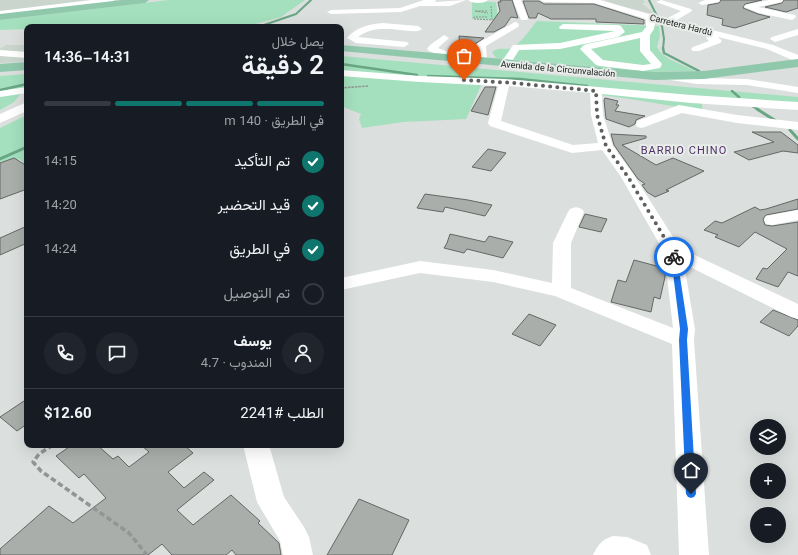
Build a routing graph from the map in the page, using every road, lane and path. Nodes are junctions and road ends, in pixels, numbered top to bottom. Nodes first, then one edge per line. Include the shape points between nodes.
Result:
1 (111, 0) edge
2 (145, 0) edge
3 (432, 0) edge
4 (462, 0) edge
5 (472, 0) edge
6 (517, 0) edge
7 (544, 0) edge
8 (567, 0) edge
9 (593, 0) edge
10 (716, 0) edge
11 (779, 0) edge
12 (487, 1) edge
13 (417, 2) edge
14 (660, 2) dead end
15 (702, 3) dead end
16 (574, 10) dead end
17 (331, 12) dead end
18 (488, 12) junction
19 (0, 13) edge
20 (492, 13) junction
21 (0, 17) edge
22 (487, 17) junction
23 (492, 17) junction
24 (792, 17) dead end
25 (524, 18) dead end
26 (659, 20) junction
27 (689, 20) dead end
28 (515, 25) dead end
29 (563, 27) dead end
30 (798, 32) edge
31 (712, 33) junction
32 (344, 34) edge
33 (645, 34) junction
34 (354, 36) junction
35 (444, 38) dead end
36 (614, 41) junction
37 (773, 43) junction
38 (14, 44) dead end
39 (1, 47) edge
40 (344, 48) edge
41 (399, 49) junction
42 (696, 49) dead end
43 (24, 54) edge
44 (796, 55) edge
45 (456, 59) junction
46 (482, 61) junction
47 (656, 62) junction
48 (505, 64) junction
49 (24, 66) edge
50 (0, 68) edge
51 (344, 73) edge
52 (668, 77) junction
53 (505, 82) junction
54 (24, 90) edge
55 (798, 90) edge
56 (602, 92) junction
57 (0, 94) edge
58 (24, 94) edge
59 (24, 104) edge
60 (775, 104) junction
61 (798, 106) edge
62 (24, 107) edge
63 (679, 110) junction
64 (13, 112) junction
65 (0, 113) edge
66 (0, 119) edge
67 (642, 124) dead end
68 (796, 127) edge
69 (606, 146) junction
70 (576, 212) dead end
71 (798, 215) edge
72 (772, 220) dead end
73 (673, 252) junction
74 (344, 283) edge
75 (561, 291) junction
76 (798, 312) edge
77 (683, 340) junction
78 (48, 448) edge
79 (257, 448) edge
80 (147, 555) edge
81 (298, 555) edge
82 (608, 555) edge
83 (636, 555) edge
84 (694, 555) edge

1 - 19 street
2 - 21 main road
3 - 13 street
4 - 13 street via 450,4
5 - 12 street
6 - 25 street
7 - 8 street, Carretera Hardú
8 - 9 street, Carretera Hardú
8 - 16 street
9 - 26 street, Carretera Hardú
10 - 15 street
11 - 24 street via 748,7
12 - 20 path
13 - 17 street via 408,8 394,10
14 - 26 street via 688,11
18 - 18 path via 475,11
18 - 20 path
18 - 22 path via 482,13 482,17
20 - 23 path
22 - 23 path
22 - 23 path via 474,19 492,20
26 - 31 street, Carretera Hardú
26 - 33 street
27 - 31 street via 715,28
28 - 46 street via 481,46
29 - 48 street via 608,27 618,28 620,32 560,46 516,47
30 - 37 street
31 - 37 street, Carretera Hardú
31 - 42 street via 711,38 717,41
32 - 34 street
33 - 36 street
33 - 47 street via 646,51
34 - 41 street via 352,38 356,40
34 - 41 street via 363,29 373,26 420,26
35 - 45 street via 432,49
36 - 47 street via 625,54 636,61
36 - 47 street via 594,45 621,66 648,68 657,65
37 - 44 street, Carretera Hardú
38 - 39 street
39 - 43 street
40 - 41 main road, Avenida de la Circunvalación
41 - 45 main road, Avenida de la Circunvalación
44 - 52 main road, Avenida de la Circunvalación via 776,65
45 - 46 main road, Avenida de la Circunvalación
46 - 48 main road, Avenida de la Circunvalación
48 - 52 main road, Avenida de la Circunvalación
49 - 50 main road
51 - 53 street
52 - 55 street via 697,81 747,82
53 - 56 street
53 - 69 street via 494,123 572,149
54 - 57 street
56 - 60 street
56 - 63 street via 628,101
56 - 69 street via 597,115
57 - 58 street
59 - 64 street
60 - 61 street
60 - 68 street
62 - 64 street
63 - 67 street
63 - 68 street
64 - 65 street
64 - 66 street
69 - 73 street via 628,177
70 - 75 street via 562,243
71 - 72 street
73 - 76 street
73 - 77 street via 684,329
74 - 75 street via 420,267 493,276
75 - 77 street
77 - 84 street
78 - 80 path via 33,462 41,471 129,533
79 - 81 street via 271,502 294,537
82 - 83 street via 613,550 627,550

